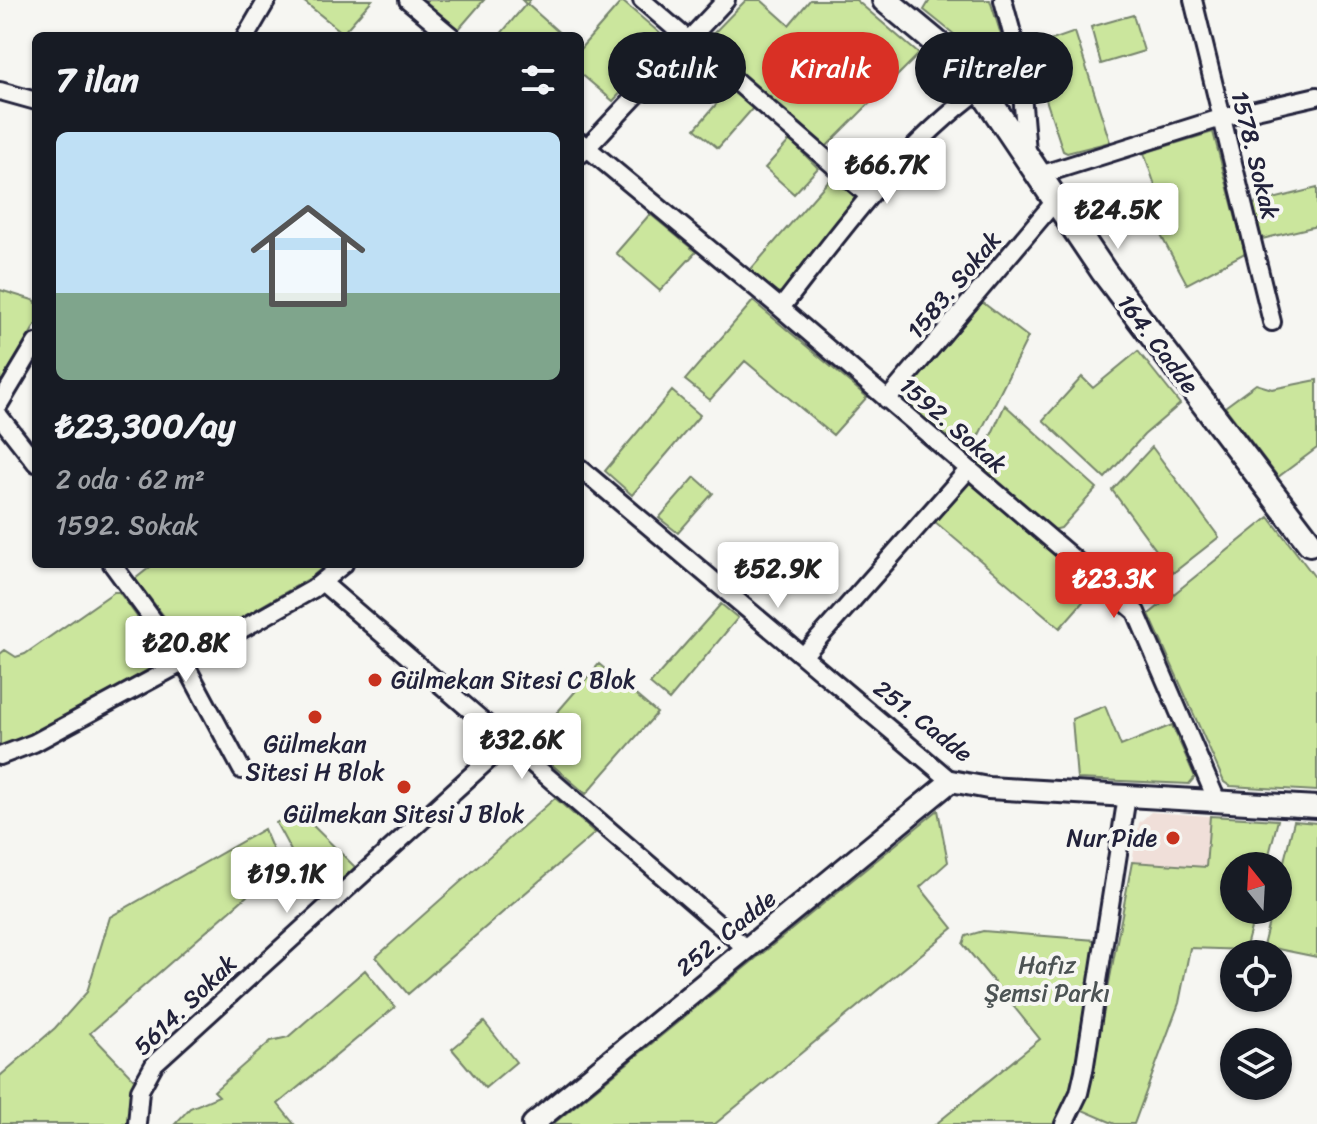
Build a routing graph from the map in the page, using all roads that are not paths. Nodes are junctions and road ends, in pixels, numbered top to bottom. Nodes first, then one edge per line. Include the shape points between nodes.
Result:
1 (267, 0) edge
2 (408, 0) edge
3 (642, 0) edge
4 (726, 0) edge
5 (885, 0) edge
6 (1003, 0) edge
7 (1193, 0) edge
8 (248, 32) edge
9 (446, 32) edge
10 (680, 32) edge
11 (696, 32) edge
12 (925, 32) edge
13 (746, 89) edge
14 (0, 91) edge
15 (1317, 96) edge
16 (32, 100) edge
17 (626, 104) edge
18 (962, 104) edge
19 (992, 104) edge
20 (1221, 118) junction
21 (584, 146) edge
22 (584, 150) edge
23 (1027, 154) junction
24 (1040, 175) junction
25 (869, 196) junction
26 (1056, 200) junction
27 (781, 308) junction
28 (1272, 322) dead end
29 (32, 350) edge
30 (887, 400) junction
31 (0, 403) edge
32 (0, 417) edge
33 (32, 458) edge
34 (968, 470) junction
35 (584, 471) edge
36 (1315, 548) edge
37 (115, 568) edge
38 (340, 568) edge
39 (323, 583) junction
40 (803, 656) junction
41 (184, 662) junction
42 (508, 742) junction
43 (0, 756) edge
44 (242, 770) dead end
45 (951, 781) junction
46 (1127, 796) junction
47 (1217, 801) junction
48 (1317, 807) edge
49 (747, 949) junction
50 (137, 1124) edge
51 (533, 1124) edge
52 (1064, 1124) edge

1 - 8 street
2 - 9 street
3 - 10 street
4 - 11 street
5 - 12 main road, 164. Cadde
6 - 23 street via 1020,69
7 - 20 street, 1578. Sokak
13 - 25 street
14 - 16 street
15 - 20 street
17 - 21 street
18 - 25 street
19 - 23 main road, 164. Cadde
20 - 24 street
20 - 28 street, 1578. Sokak
22 - 27 street, 1592. Sokak
23 - 24 main road, 164. Cadde
24 - 26 main road, 164. Cadde
25 - 27 street
26 - 30 street, 1583. Sokak
26 - 36 main road, 164. Cadde via 1117,290
27 - 30 street, 1592. Sokak
29 - 31 street
30 - 34 street, 1592. Sokak
32 - 33 street
34 - 40 street
34 - 47 street, 1592. Sokak via 1136,612
35 - 40 street, 251. Cadde
37 - 41 street
38 - 39 street
39 - 41 street
39 - 42 street
40 - 45 street, 251. Cadde
41 - 43 street
41 - 44 street
42 - 49 street
42 - 50 street, 5614. Sokak via 155,1063 140,1090
45 - 46 street, 251. Cadde
45 - 49 street, 252. Cadde
46 - 47 street, 251. Cadde
46 - 52 street via 1084,1071
47 - 48 street, 251. Cadde
49 - 51 street, 252. Cadde

